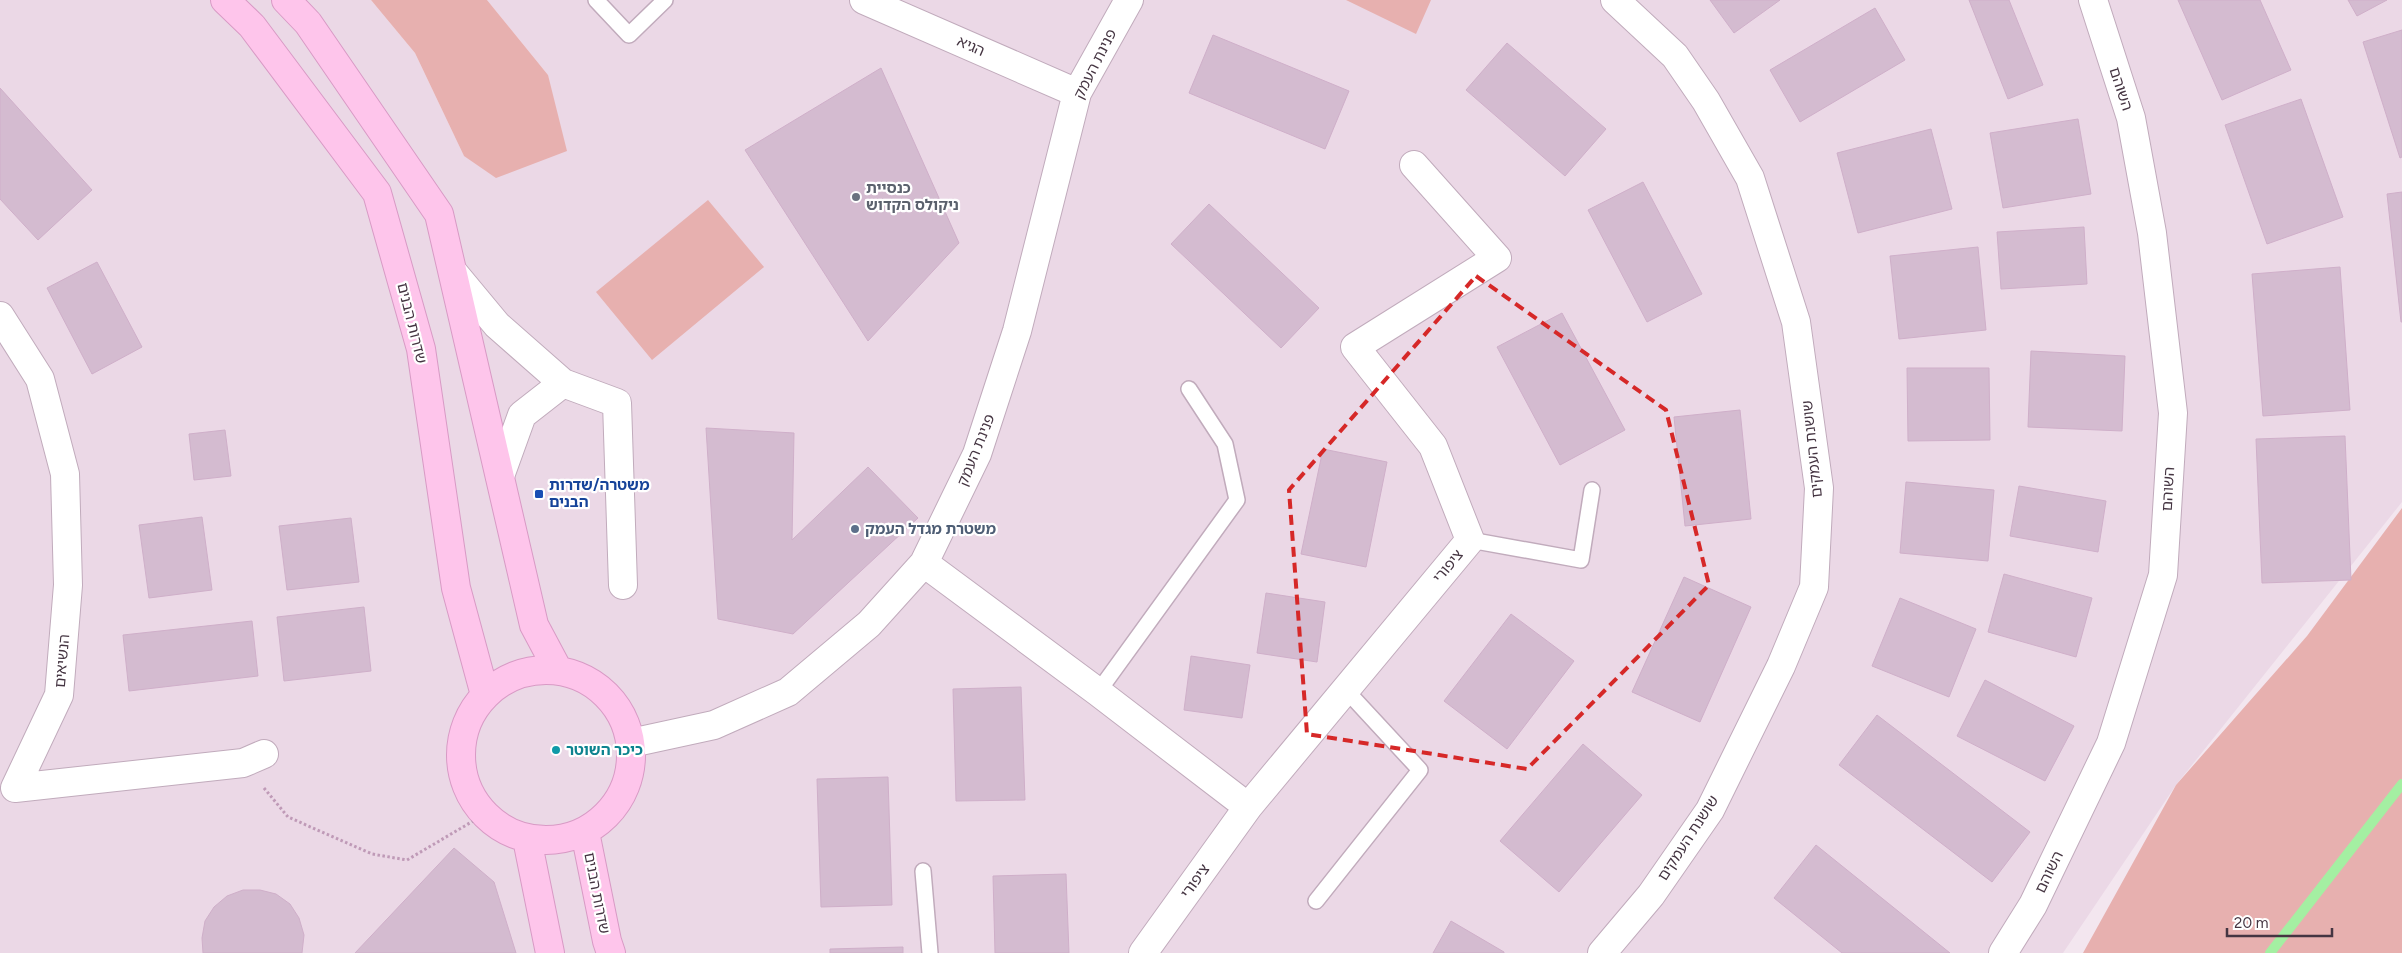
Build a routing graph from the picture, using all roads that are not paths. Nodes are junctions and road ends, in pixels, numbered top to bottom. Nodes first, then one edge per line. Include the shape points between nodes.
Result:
1 (225, 0) edge
2 (286, 0) edge
3 (596, 0) edge
4 (665, 0) edge
5 (864, 0) edge
6 (1129, 0) edge
7 (2093, 0) edge
8 (1620, 1) edge
9 (1077, 93) junction
10 (1414, 165) dead end
11 (453, 272) junction
12 (0, 316) edge
13 (563, 383) junction
14 (1189, 389) dead end
15 (500, 476) junction
16 (1592, 490) dead end
17 (1470, 540) junction
18 (924, 563) junction
19 (623, 585) dead end
20 (558, 670) junction
21 (1346, 689) junction
22 (1098, 692) junction
23 (485, 695) junction
24 (631, 743) junction
25 (254, 758) road end
26 (8, 791) edge
27 (1248, 807) junction
28 (585, 832) junction
29 (527, 839) junction
30 (923, 871) dead end
31 (1316, 901) dead end
32 (550, 953) edge
33 (611, 953) edge
34 (930, 953) edge
35 (1143, 953) edge
36 (1602, 953) edge
37 (2003, 953) edge

1 - 23 main road, שדרות הבנים via 252,26 377,194 421,349 456,588
2 - 11 main road via 308,22 439,214
3 - 4 lane via 629,34
5 - 9 street, הגיא
6 - 9 street, פנינת העמק
7 - 37 street, השוהם via 2131,118 2152,232 2173,413 2163,575 2111,743 2033,905
8 - 36 street, שושנת העמקים via 1675,56 1706,101 1750,178 1796,322 1819,488 1814,587 1781,666 1710,810 1651,896
9 - 18 street, פנינת העמק via 1017,331 978,454
10 - 17 street, ציפורי via 1497,258 1354,347 1433,446
11 - 13 street via 497,325
11 - 15 main road
12 - 26 street, הנשיאים via 40,379 65,474 68,585 59,695
13 - 15 street via 522,415
13 - 19 street via 617,403
14 - 22 lane via 1225,444 1237,500
15 - 20 main road via 534,625
16 - 17 lane via 1581,560
17 - 21 street, ציפורי
18 - 22 street
18 - 24 street, פנינת העמק via 869,624 788,692 714,725
20 - 23 main road via 531,670 506,679
20 - 24 main road via 585,678 607,694 623,716
21 - 27 street, ציפורי
21 - 31 lane via 1420,770
22 - 27 street
23 - 29 main road via 469,716 461,741 464,776 485,814 512,833
24 - 28 main road via 632,764 627,785 603,820
25 - 26 street, הנשיאים
27 - 35 street, ציפורי
28 - 29 main road via 547,841
28 - 33 main road, שדרות הבנים
29 - 32 main road
30 - 34 lane

